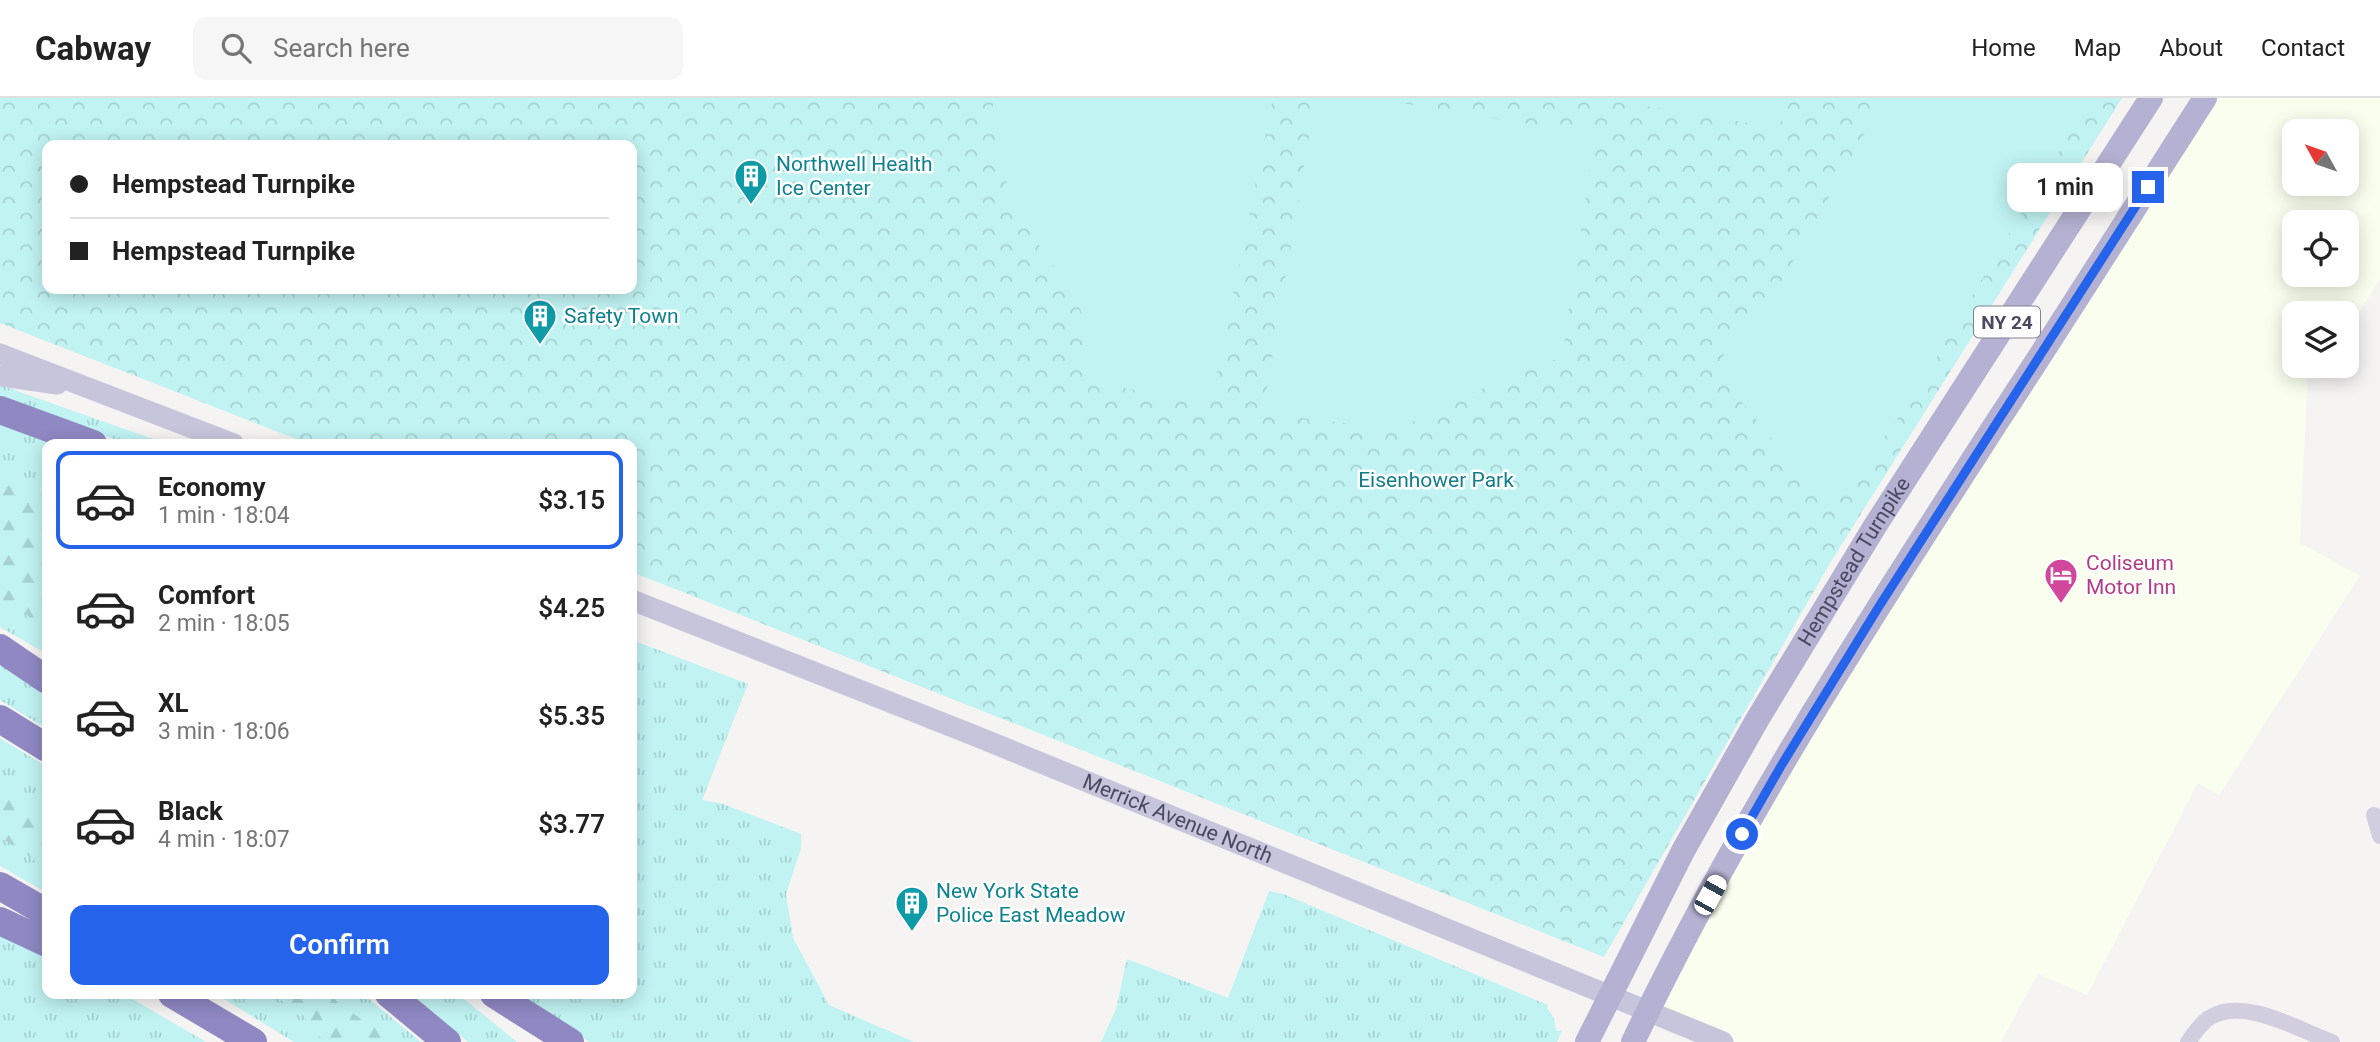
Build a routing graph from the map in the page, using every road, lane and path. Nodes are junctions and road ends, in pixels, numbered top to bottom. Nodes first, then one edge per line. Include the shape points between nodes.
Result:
1 (2151, 98) edge
2 (2205, 98) edge
3 (0, 354) edge
4 (0, 376) edge
5 (94, 390) junction
6 (0, 410) edge
7 (79, 439) edge
8 (221, 439) edge
9 (637, 602) edge
10 (0, 640) edge
11 (0, 648) edge
12 (42, 661) edge
13 (42, 677) edge
14 (0, 719) edge
15 (42, 745) edge
16 (2374, 816) dead end
17 (2380, 836) edge
18 (0, 886) edge
19 (42, 910) edge
20 (0, 921) edge
21 (42, 941) edge
22 (1609, 995) junction
23 (166, 999) edge
24 (180, 999) edge
25 (395, 999) edge
26 (489, 999) edge
27 (502, 999) edge
28 (1647, 1011) junction
29 (215, 1020) junction
30 (253, 1042) edge
31 (447, 1042) edge
32 (537, 1042) edge
33 (570, 1042) edge
34 (1587, 1042) edge
35 (1633, 1042) edge
36 (1723, 1042) edge
37 (2188, 1042) edge
38 (2332, 1042) edge

1 - 22 main road, Hempstead Turnpike / NY 24 via 1819,617 1709,804
2 - 28 main road, NY 24 via 1781,766
3 - 5 main road
4 - 5 main road
5 - 8 main road
6 - 7 highway
9 - 22 main road, Merrick Avenue North
10 - 12 highway
11 - 13 highway
14 - 15 highway
16 - 17 street
18 - 19 highway
20 - 21 highway
22 - 28 main road, Merrick Avenue North
22 - 34 main road, Hempstead Turnpike / NY 24
23 - 29 highway
24 - 29 highway
25 - 31 highway
26 - 32 highway
27 - 33 highway
28 - 35 main road, NY 24
28 - 36 main road, Merrick Avenue North
29 - 30 highway
37 - 38 street via 2209,1017 2237,1010 2273,1018

